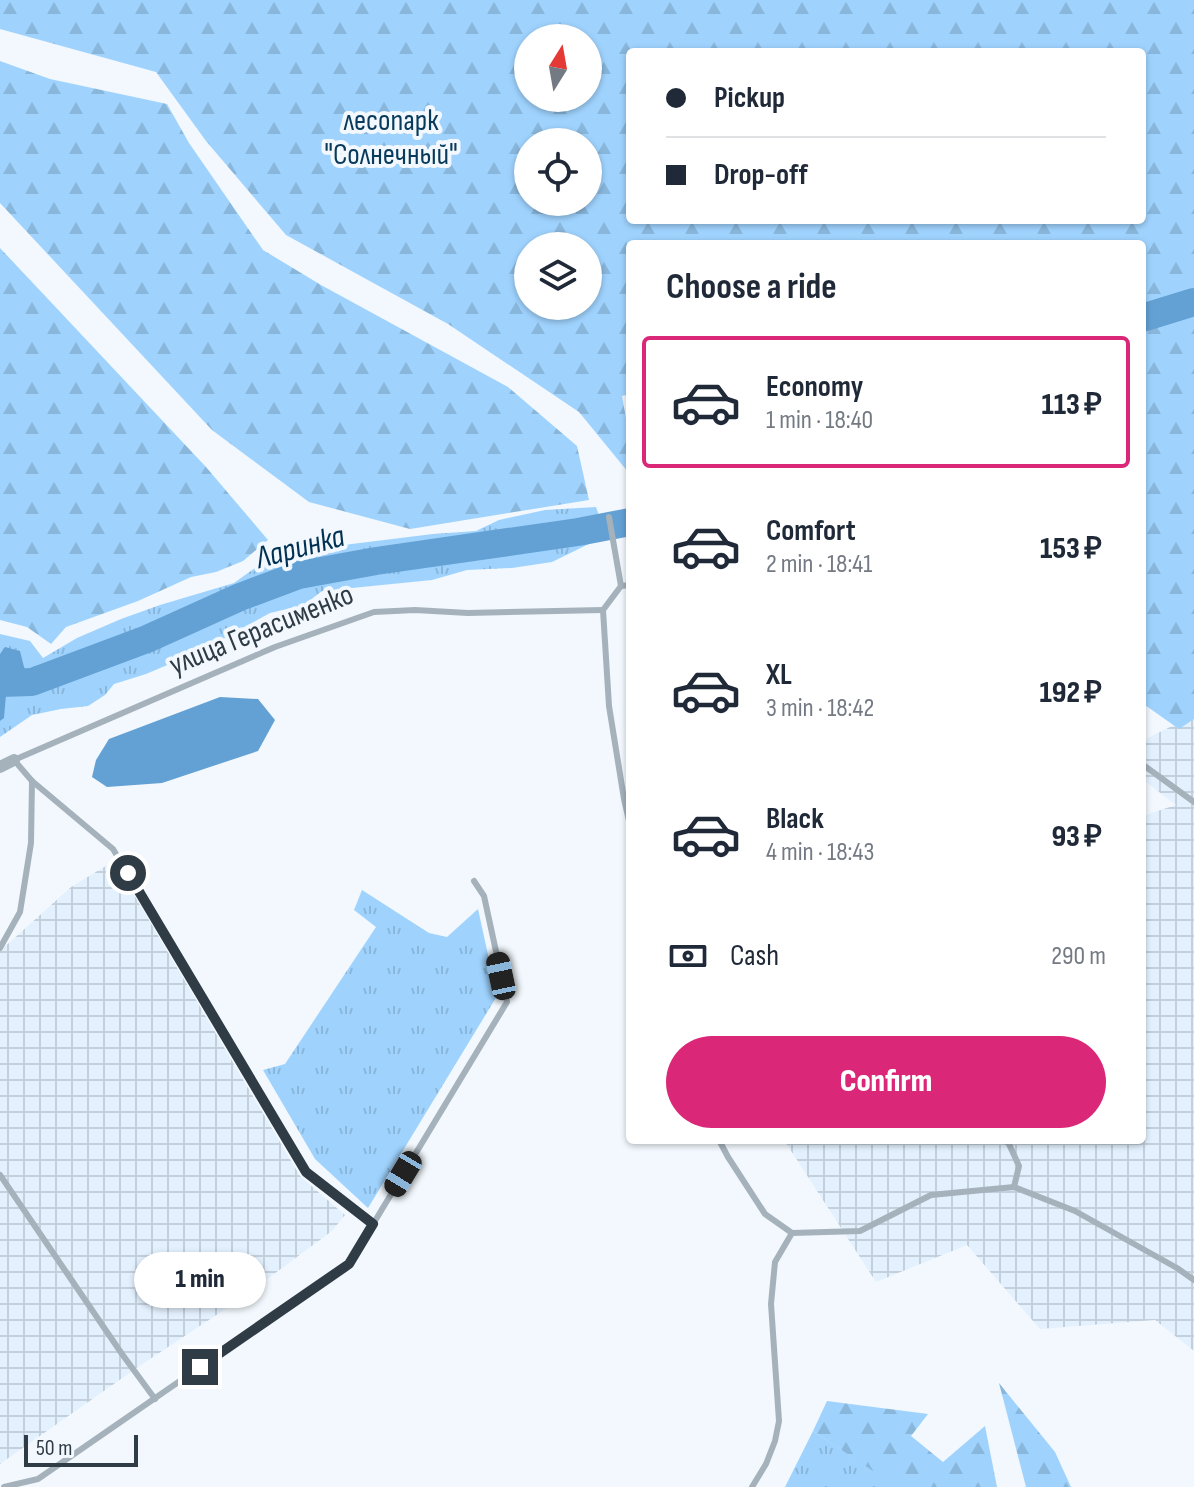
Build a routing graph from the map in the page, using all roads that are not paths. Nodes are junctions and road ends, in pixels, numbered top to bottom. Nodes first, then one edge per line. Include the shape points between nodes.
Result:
1 (609, 517) dead end
2 (626, 585) edge
3 (621, 586) junction
4 (603, 610) junction
5 (14, 760) junction
6 (0, 767) edge
7 (1146, 767) edge
8 (32, 781) junction
9 (1194, 802) edge
10 (626, 808) edge
11 (474, 881) dead end
12 (0, 948) edge
13 (721, 1144) edge
14 (1009, 1144) edge
15 (0, 1175) edge
16 (1014, 1187) junction
17 (373, 1224) junction
18 (792, 1233) junction
19 (1194, 1280) edge
20 (155, 1399) junction
21 (4, 1487) edge
22 (752, 1487) edge

1 - 3 lane
2 - 3 lane
3 - 4 lane
4 - 5 lane, улица Герасименко via 374,612 275,647
4 - 10 lane via 609,706
5 - 6 street, улица Герасименко
5 - 8 lane
7 - 9 lane
8 - 12 lane via 31,843 20,912
8 - 17 lane via 113,849 306,1172
11 - 17 lane via 484,896 507,1002
13 - 18 lane via 765,1214
14 - 16 lane via 1019,1166
15 - 20 lane
16 - 18 lane via 931,1195 860,1231
16 - 19 lane via 1075,1211
17 - 20 lane via 349,1264
18 - 22 lane via 775,1262 771,1304 779,1421 766,1464
20 - 21 lane via 38,1479

